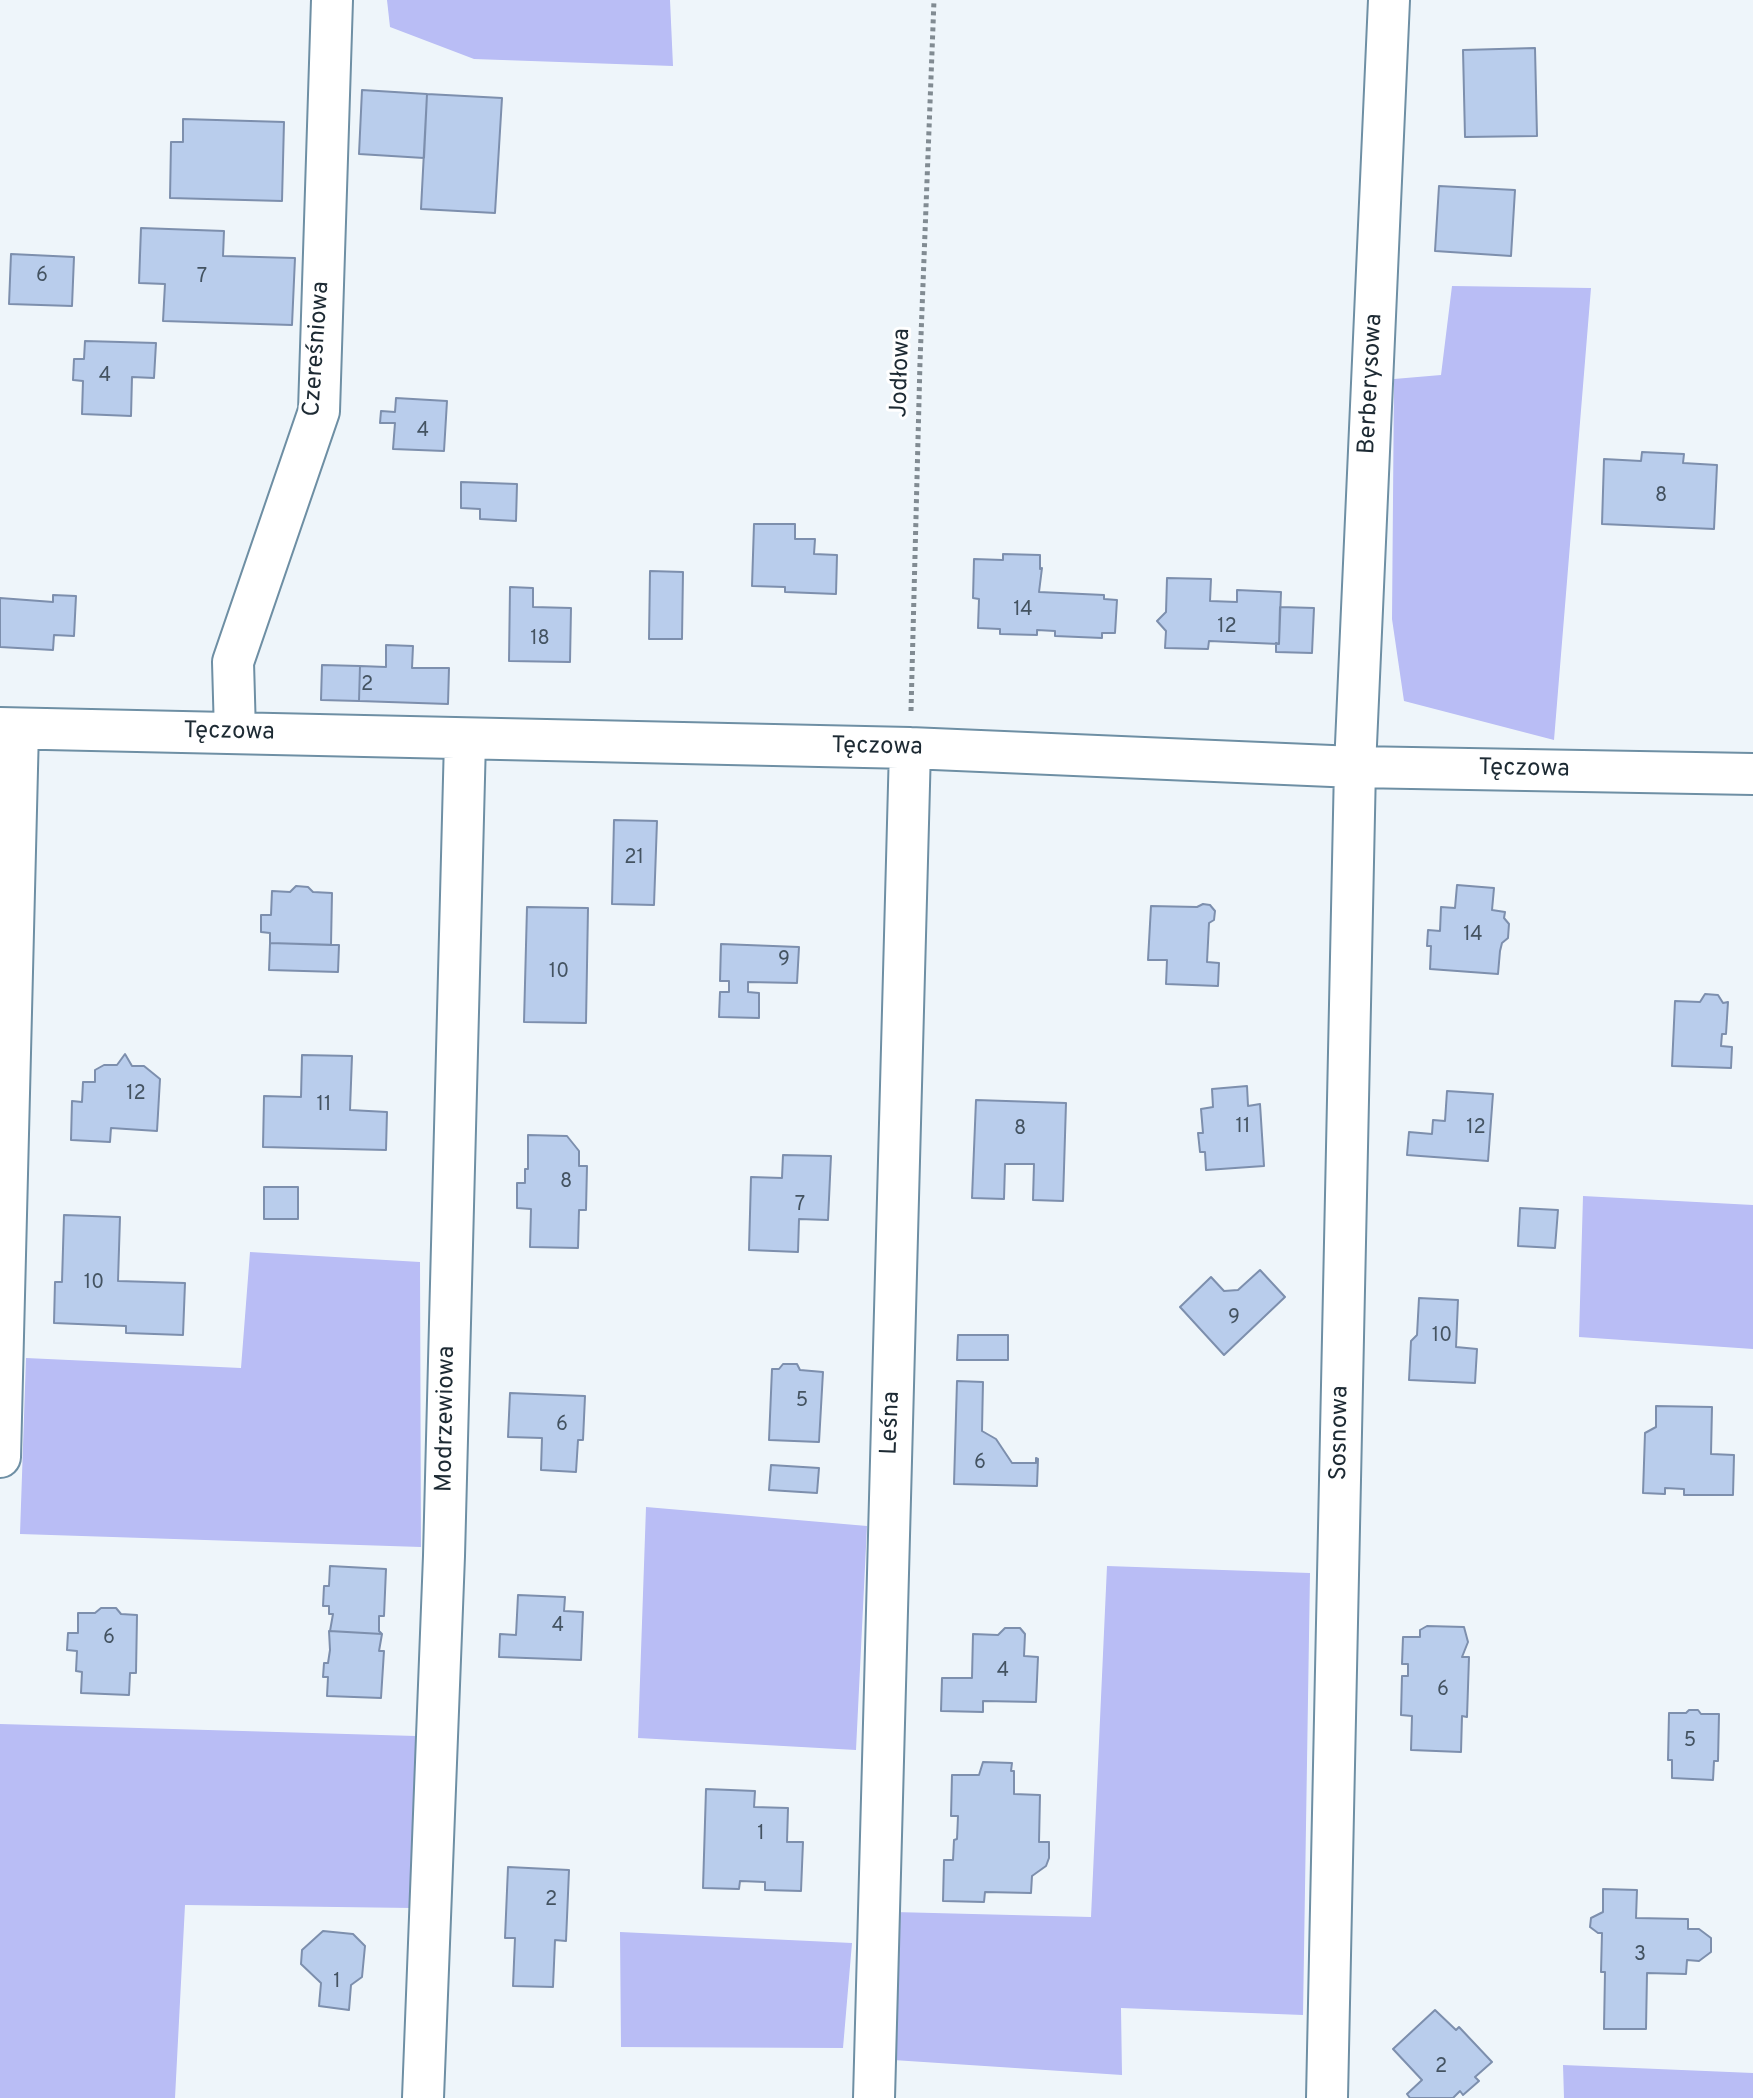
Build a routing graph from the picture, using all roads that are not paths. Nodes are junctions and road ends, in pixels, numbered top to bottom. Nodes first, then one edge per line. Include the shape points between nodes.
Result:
1 (332, 0) edge
2 (1389, 0) edge
3 (9, 729) edge
4 (235, 733) junction
5 (465, 740) junction
6 (910, 748) junction
7 (1355, 767) junction
8 (1753, 774) edge
9 (0, 1457) edge
10 (423, 2098) edge
11 (874, 2098) edge
12 (1327, 2098) edge

1 - 4 street, Czereśniowa via 319,411 233,662
2 - 7 street, Berberysowa
3 - 4 street, Tęczowa
3 - 9 street
4 - 5 street, Tęczowa
5 - 6 street, Tęczowa
5 - 10 street, Modrzewiowa via 444,1556
6 - 7 street, Tęczowa
6 - 11 street, Leśna
7 - 8 street, Tęczowa
7 - 12 street, Sosnowa

